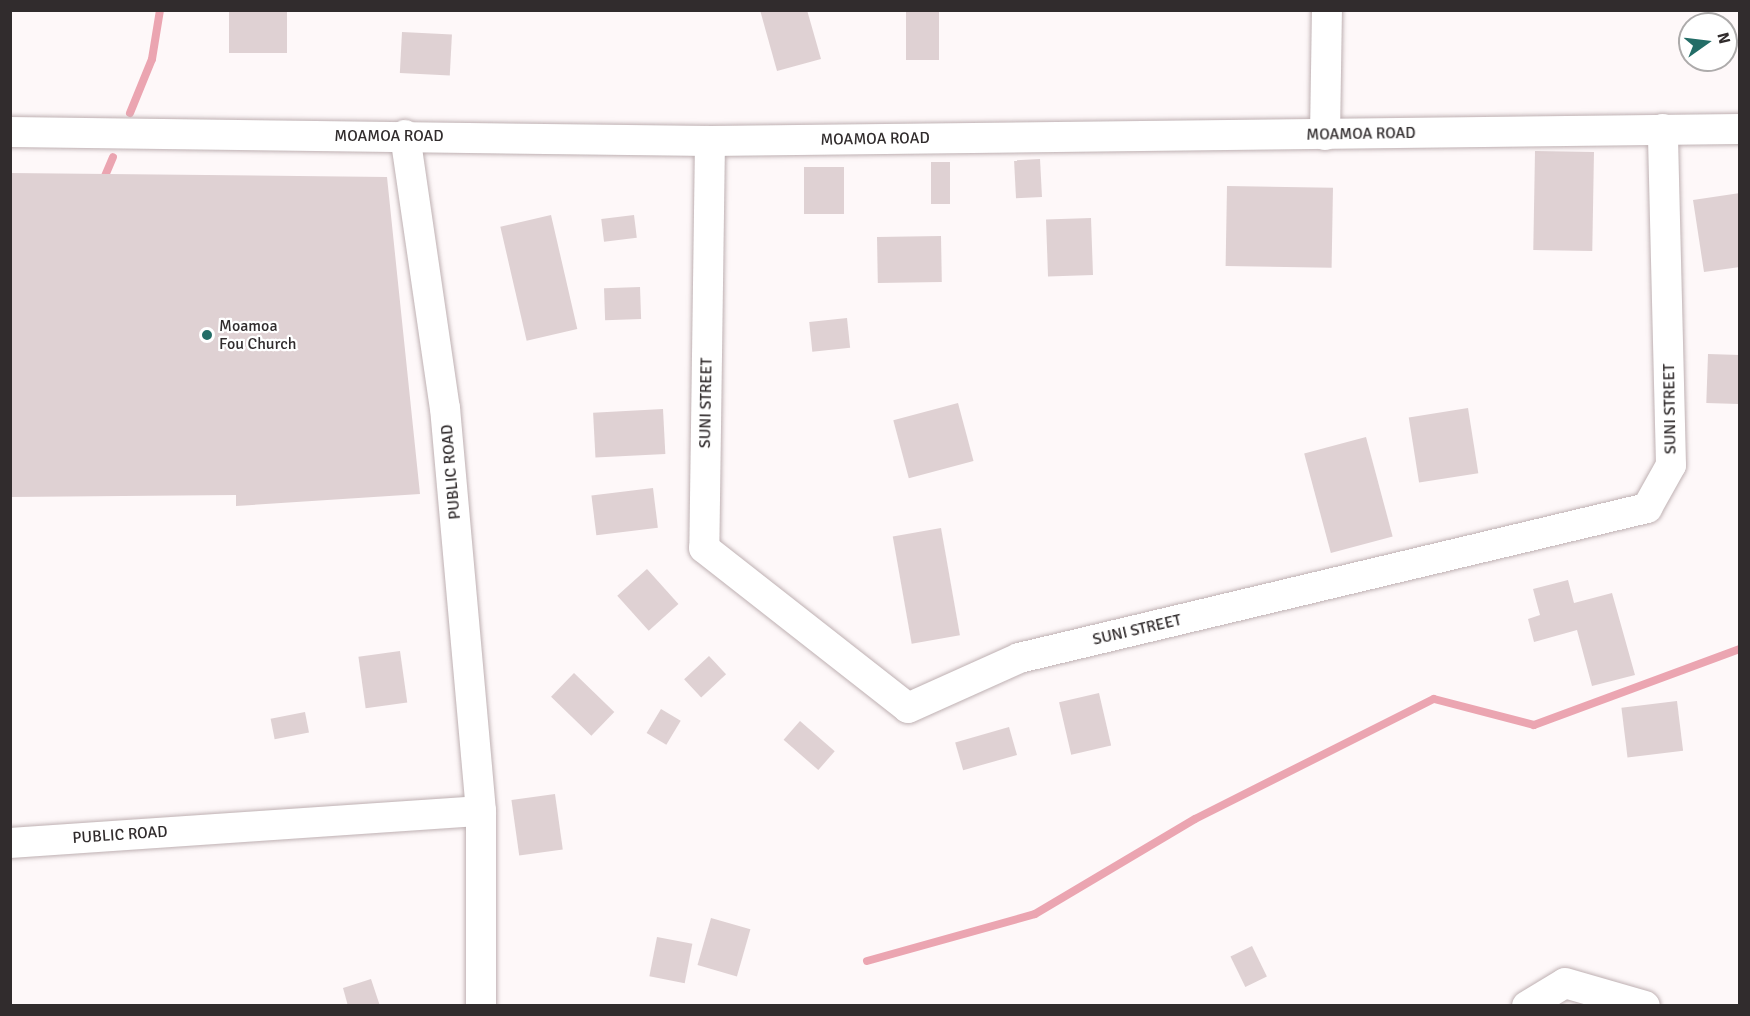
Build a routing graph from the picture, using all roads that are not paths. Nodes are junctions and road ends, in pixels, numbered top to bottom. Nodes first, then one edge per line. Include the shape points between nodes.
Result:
1 (1327, 10) edge
2 (1663, 129) junction
3 (1740, 129) edge
4 (10, 132) edge
5 (405, 135) junction
6 (1325, 135) junction
7 (710, 141) junction
8 (481, 811) junction
9 (10, 843) edge
10 (480, 1005) edge
11 (1527, 1005) edge
12 (1645, 1005) edge

1 - 6 street
2 - 3 street, MOAMOA ROAD
2 - 6 street, MOAMOA ROAD
2 - 7 street, SUNI STREET via 1671,465 1647,508 1019,658 908,708 704,548
4 - 5 street, MOAMOA ROAD
5 - 7 street, MOAMOA ROAD
5 - 8 street, PUBLIC ROAD via 445,408
6 - 7 street, MOAMOA ROAD
8 - 9 street, PUBLIC ROAD
8 - 10 street, PUBLIC ROAD
11 - 12 street via 1565,983

